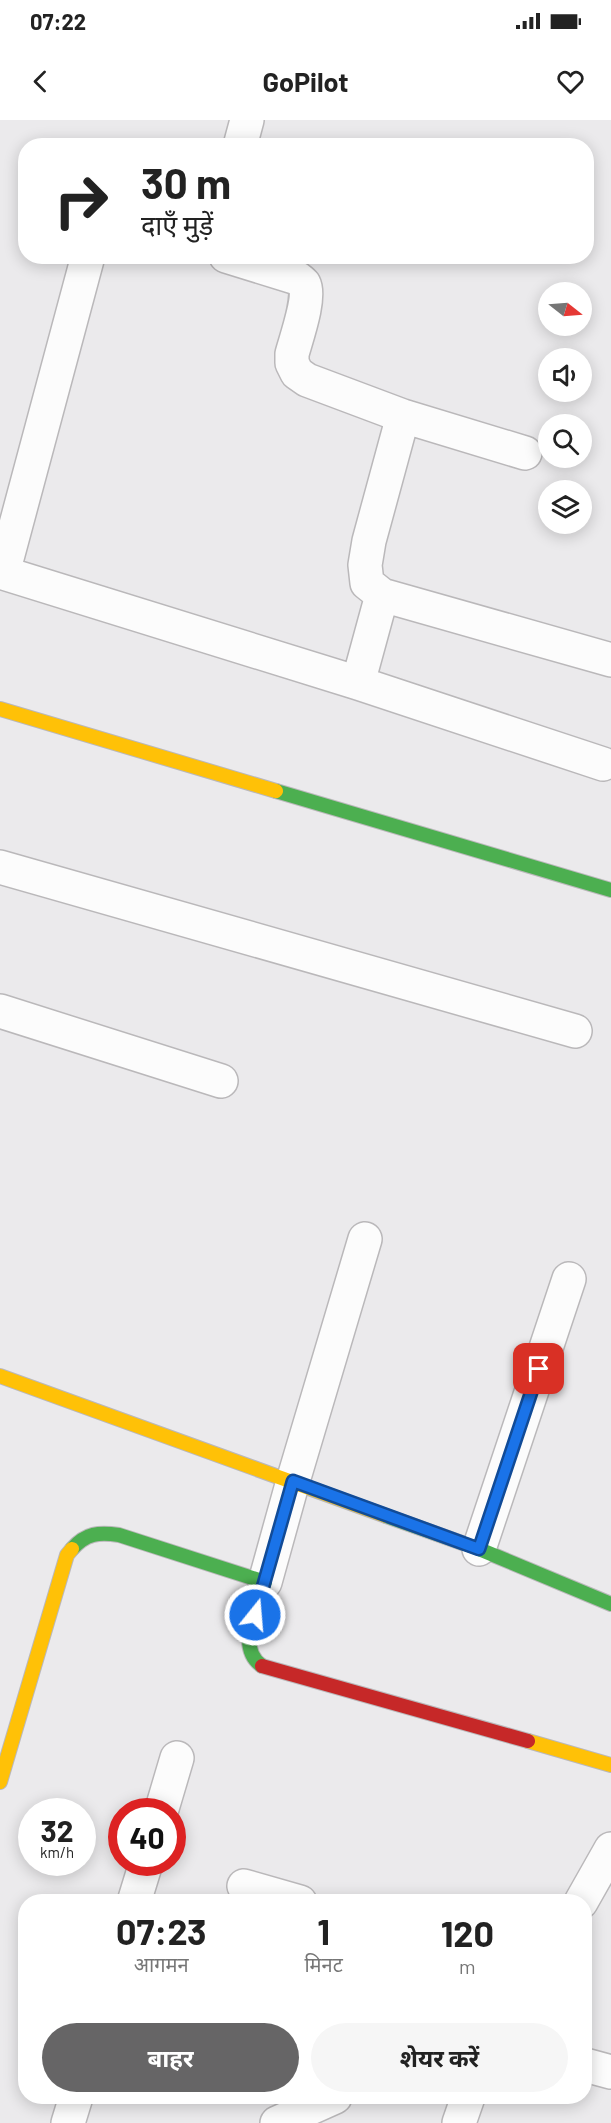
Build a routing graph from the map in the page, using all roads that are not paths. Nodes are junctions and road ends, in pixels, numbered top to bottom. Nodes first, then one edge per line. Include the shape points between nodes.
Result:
1 (248, 120) edge
2 (242, 138) edge
3 (86, 264) edge
4 (252, 264) edge
5 (403, 416) junction
6 (525, 453) dead end
7 (2, 572) edge
8 (382, 595) junction
9 (611, 660) edge
10 (358, 683) junction
11 (0, 709) edge
12 (603, 764) dead end
13 (0, 867) edge
14 (611, 890) edge
15 (0, 1011) edge
16 (575, 1031) dead end
17 (222, 1081) dead end
18 (365, 1239) dead end
19 (569, 1279) dead end
20 (0, 1376) edge
21 (293, 1481) junction
22 (479, 1549) junction
23 (265, 1582) junction
24 (611, 1604) edge
25 (177, 1758) dead end
26 (611, 1765) edge
27 (0, 1782) edge
28 (165, 1798) edge
29 (611, 1848) edge
30 (142, 1876) edge
31 (244, 1886) dead end
32 (136, 1894) edge
33 (272, 1894) edge
34 (585, 1894) edge
35 (592, 2067) edge
36 (611, 2072) edge
37 (74, 2104) edge
38 (319, 2104) edge
39 (466, 2104) edge
40 (68, 2123) edge
41 (277, 2123) edge
42 (459, 2123) edge

1 - 2 street
3 - 7 street
4 - 5 street via 297,278 306,291 292,354 297,373
5 - 6 street
5 - 8 street via 365,565 367,583
7 - 10 street
8 - 9 street
8 - 10 street
10 - 12 street
11 - 14 street
13 - 16 street
15 - 17 street
18 - 21 street
19 - 22 street
20 - 21 street
21 - 22 street
21 - 23 street
22 - 24 street
23 - 26 street via 249,1640 251,1652 260,1665
23 - 27 street via 119,1535 89,1533 78,1541 67,1555
25 - 28 street
29 - 34 street
30 - 32 street
31 - 33 street
35 - 36 street
37 - 40 street
38 - 41 street
39 - 42 street

